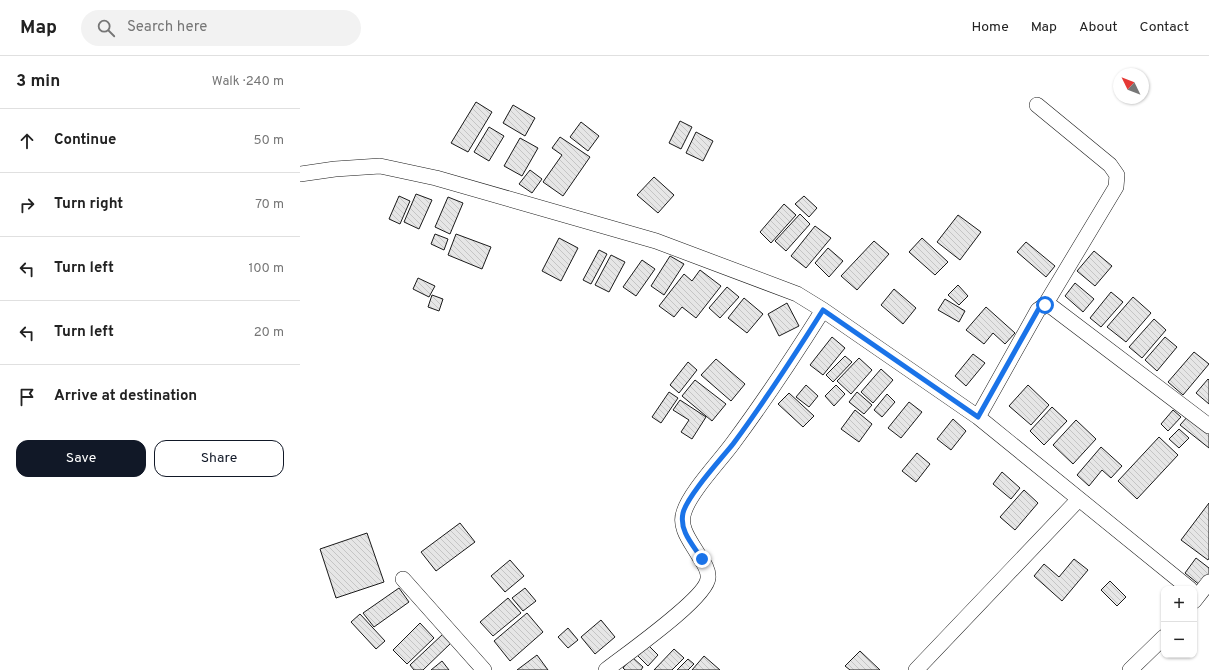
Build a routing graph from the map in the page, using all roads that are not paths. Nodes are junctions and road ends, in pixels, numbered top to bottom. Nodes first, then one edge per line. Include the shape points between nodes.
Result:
1 (1037, 105) dead end
2 (300, 174) edge
3 (1045, 305) junction
4 (823, 310) junction
5 (978, 417) junction
6 (1209, 426) edge
7 (1079, 499) junction
8 (403, 579) dead end
9 (1209, 582) edge
10 (1186, 586) edge
11 (1197, 595) edge
12 (1161, 640) edge
13 (484, 670) edge
14 (606, 670) edge
15 (916, 670) edge
16 (1130, 670) edge

1 - 3 street via 1110,165 1118,175 1116,187
2 - 4 street via 380,166 436,178 656,241 797,294
3 - 5 street via 1038,310
3 - 6 street via 1052,307
4 - 5 street
4 - 14 street via 779,379 683,512 686,537 707,569 708,578 702,591 687,606
5 - 7 street
7 - 10 street
7 - 15 street
8 - 13 street
9 - 11 street
12 - 16 street

